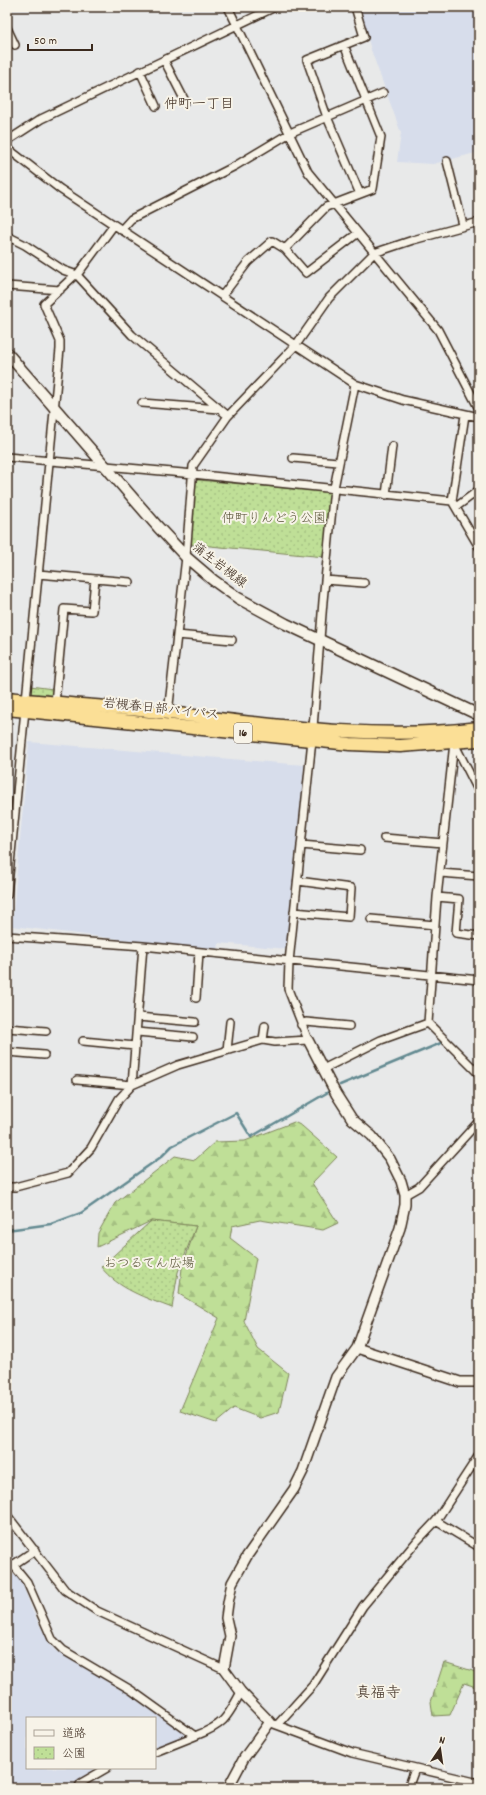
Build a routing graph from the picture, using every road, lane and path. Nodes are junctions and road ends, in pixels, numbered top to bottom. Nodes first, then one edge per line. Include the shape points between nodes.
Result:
1 (228, 7) edge
2 (275, 7) edge
3 (354, 7) edge
4 (236, 26) junction
5 (7, 28) edge
6 (15, 45) dead end
7 (344, 45) junction
8 (164, 60) junction
9 (140, 71) junction
10 (383, 93) dead end
11 (185, 101) dead end
12 (366, 101) junction
13 (156, 106) dead end
14 (328, 117) junction
15 (290, 133) junction
16 (7, 141) edge
17 (7, 148) edge
18 (447, 161) dead end
19 (360, 194) junction
20 (334, 204) junction
21 (479, 222) edge
22 (114, 225) junction
23 (463, 225) junction
24 (121, 230) junction
25 (358, 233) junction
26 (7, 236) edge
27 (285, 249) junction
28 (374, 253) junction
29 (76, 275) junction
30 (7, 286) edge
31 (60, 290) junction
32 (222, 296) junction
33 (296, 345) junction
34 (7, 353) edge
35 (356, 384) junction
36 (476, 397) edge
37 (142, 403) dead end
38 (55, 407) junction
39 (479, 408) edge
40 (220, 409) junction
41 (465, 415) junction
42 (228, 416) junction
43 (479, 417) edge
44 (392, 446) dead end
45 (7, 457) edge
46 (293, 458) dead end
47 (49, 461) junction
48 (338, 462) junction
49 (104, 466) junction
50 (192, 474) junction
51 (334, 488) junction
52 (479, 490) edge
53 (386, 495) junction
54 (454, 504) junction
55 (479, 547) edge
56 (186, 557) junction
57 (38, 574) junction
58 (95, 579) junction
59 (325, 580) junction
60 (130, 582) dead end
61 (364, 583) dead end
62 (177, 635) junction
63 (232, 640) dead end
64 (320, 640) junction
65 (7, 698) edge
66 (55, 703) junction
67 (25, 705) junction
68 (7, 709) edge
69 (168, 713) junction
70 (479, 716) edge
71 (479, 728) edge
72 (312, 735) junction
73 (479, 740) edge
74 (454, 743) junction
75 (479, 792) edge
76 (7, 813) edge
77 (15, 814) junction
78 (10, 837) edge
79 (384, 838) dead end
80 (443, 843) junction
81 (301, 845) junction
82 (360, 850) dead end
83 (9, 861) edge
84 (440, 873) junction
85 (479, 876) edge
86 (298, 881) junction
87 (7, 895) edge
88 (437, 897) junction
89 (294, 912) junction
90 (371, 919) dead end
91 (435, 925) junction
92 (7, 936) edge
93 (479, 936) edge
94 (143, 946) junction
95 (199, 952) junction
96 (289, 962) junction
97 (431, 975) junction
98 (479, 980) edge
99 (196, 998) dead end
100 (138, 1017) junction
101 (195, 1022) dead end
102 (230, 1022) dead end
103 (428, 1024) junction
104 (301, 1025) junction
105 (265, 1026) dead end
106 (349, 1026) dead end
107 (7, 1028) edge
108 (46, 1031) dead end
109 (136, 1032) junction
110 (193, 1037) dead end
111 (263, 1040) junction
112 (308, 1040) junction
113 (84, 1041) dead end
114 (135, 1046) junction
115 (227, 1050) junction
116 (7, 1052) edge
117 (44, 1055) dead end
118 (323, 1069) junction
119 (479, 1074) edge
120 (77, 1080) dead end
121 (132, 1085) junction
122 (479, 1121) edge
123 (7, 1187) edge
124 (406, 1195) junction
125 (357, 1348) junction
126 (479, 1382) edge
127 (479, 1455) edge
128 (7, 1515) edge
129 (436, 1521) junction
130 (479, 1547) edge
131 (35, 1550) junction
132 (10, 1568) edge
133 (224, 1669) junction
134 (241, 1692) junction
135 (274, 1724) junction
136 (195, 1736) junction
137 (156, 1752) edge
138 (105, 1769) edge
139 (415, 1769) junction
140 (479, 1783) edge
141 (78, 1788) edge
142 (228, 1788) edge
143 (408, 1788) edge

1 - 4 street
2 - 4 street
3 - 7 street via 364,37
4 - 8 street
4 - 15 street
5 - 6 street
7 - 12 street
7 - 14 street via 307,60
8 - 9 street
8 - 11 street
9 - 13 street
9 - 16 street via 41,119
10 - 12 street
12 - 14 street
12 - 19 street via 381,137 373,189
14 - 15 street
14 - 19 street
15 - 20 street via 308,172
15 - 24 street via 235,166 131,219
17 - 22 street via 60,189
18 - 23 street
19 - 20 street
20 - 25 street
20 - 27 street via 326,207
21 - 23 street
22 - 24 street
22 - 29 street
23 - 28 street
24 - 32 street
25 - 27 street via 306,273
25 - 28 street
26 - 29 street via 63,270
27 - 32 street via 272,241 248,262
28 - 33 street via 329,298
28 - 36 street via 438,330
29 - 31 street
29 - 40 street via 132,335
30 - 31 street
31 - 38 street via 44,304 60,341
32 - 33 street
33 - 35 street
33 - 42 street
34 - 38 main road, 蒲生岩槻線
35 - 41 street via 403,400
35 - 48 street
36 - 39 street
37 - 40 street
38 - 47 street
38 - 49 main road, 蒲生岩槻線
40 - 42 street
41 - 43 street
41 - 54 street
42 - 50 street via 193,466
44 - 53 street
45 - 47 street
46 - 48 street
47 - 49 street
47 - 57 street
48 - 51 street
49 - 50 street
49 - 56 main road, 蒲生岩槻線
50 - 51 street
50 - 56 street
51 - 53 street
51 - 59 street
52 - 54 street
53 - 54 street
54 - 55 street
56 - 62 street
56 - 64 main road, 蒲生岩槻線 via 238,598
57 - 58 street
57 - 67 street
58 - 60 street
58 - 66 street via 92,611 64,609
59 - 61 street
59 - 64 street
62 - 63 street
62 - 69 street
64 - 70 main road, 蒲生岩槻線
64 - 72 street
65 - 67 highway, 岩槻春日部バイパス / 16
66 - 67 highway, 岩槻春日部バイパス / 16
66 - 69 highway, 岩槻春日部バイパス / 16
67 - 68 highway, 岩槻春日部バイパス / 16
67 - 72 highway, 岩槻春日部バイパス / 16
67 - 77 street
69 - 72 highway, 岩槻春日部バイパス / 16
71 - 72 highway, 岩槻春日部バイパス / 16 via 449,732
72 - 74 highway, 岩槻春日部バイパス / 16 via 400,746
72 - 81 street
73 - 74 highway, 岩槻春日部バイパス / 16
74 - 75 street
74 - 80 street
76 - 77 street
77 - 78 street
78 - 83 street
79 - 80 street
80 - 84 street
81 - 82 street
81 - 86 street
83 - 87 street
84 - 85 street
84 - 88 street
86 - 89 street
86 - 89 street via 351,888 349,917
88 - 91 street
88 - 93 street via 459,899 456,933
89 - 96 street
90 - 91 street
91 - 97 street
92 - 94 street
94 - 95 street
94 - 100 street
95 - 96 street
95 - 99 street
96 - 97 street
96 - 104 street via 288,989
97 - 98 street
97 - 103 street
100 - 101 street
100 - 109 street
102 - 115 street
103 - 118 street via 381,1040
103 - 119 street
104 - 106 street via 306,1022
104 - 112 street
105 - 111 street
107 - 108 street
109 - 110 street
109 - 114 street
111 - 112 street
111 - 115 street
112 - 118 street
113 - 114 street
114 - 121 street
115 - 121 street via 178,1065
116 - 117 street
118 - 124 street via 352,1119 372,1136 390,1159
120 - 121 street
121 - 123 street via 119,1099 91,1148 68,1173
122 - 124 street via 419,1187
124 - 125 street via 400,1228
125 - 126 street via 460,1382
125 - 133 street via 336,1377 303,1471 294,1489 247,1556 232,1583 226,1618 230,1636
127 - 129 street
128 - 131 street
129 - 130 street
129 - 135 street via 363,1606 313,1685
131 - 132 street
131 - 133 street via 65,1590 97,1611
132 - 136 street via 26,1582 52,1639 63,1650 131,1690
133 - 134 street
134 - 135 street
134 - 136 street via 228,1717 220,1724
135 - 139 street via 352,1753
135 - 142 street via 244,1758
136 - 137 street
138 - 141 street via 81,1783
139 - 140 street
139 - 143 street

